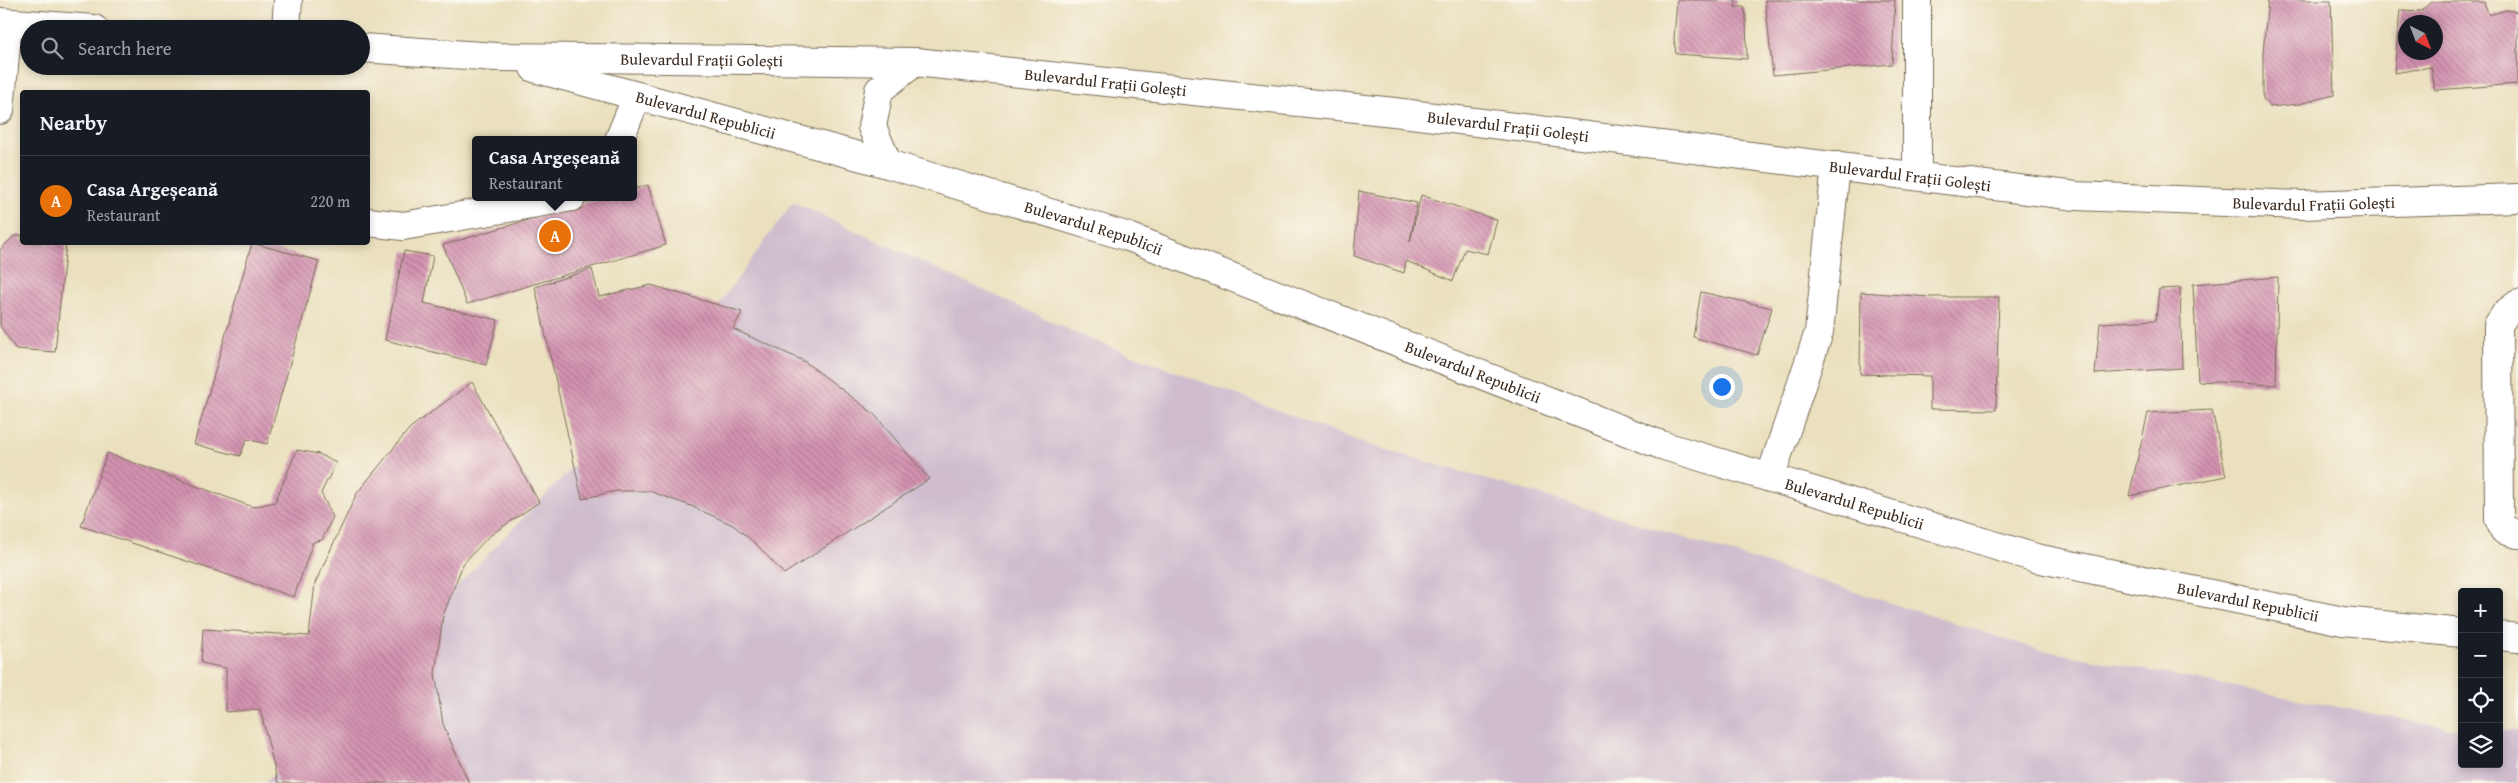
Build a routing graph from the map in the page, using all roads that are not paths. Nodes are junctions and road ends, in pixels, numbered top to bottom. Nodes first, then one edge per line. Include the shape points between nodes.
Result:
1 (288, 0) edge
2 (1917, 0) edge
3 (287, 20) edge
4 (4, 22) edge
5 (20, 23) edge
6 (370, 49) edge
7 (497, 57) junction
8 (915, 62) junction
9 (637, 96) junction
10 (0, 110) edge
11 (621, 136) edge
12 (888, 164) junction
13 (1836, 166) junction
14 (1917, 176) junction
15 (2518, 198) edge
16 (549, 201) edge
17 (370, 222) edge
18 (2518, 304) edge
19 (1770, 478) junction
20 (2518, 534) edge
21 (2458, 633) edge
22 (2503, 636) edge
23 (2518, 638) edge

1 - 3 main road
2 - 14 main road
4 - 5 main road
4 - 10 main road
6 - 7 main road
7 - 8 main road, Bulevardul Frații Golești
7 - 9 main road, Bulevardul Republicii
8 - 12 main road via 878,90 872,127
8 - 13 main road, Bulevardul Frații Golești via 1394,112
9 - 11 main road
9 - 12 main road, Bulevardul Republicii
12 - 19 main road, Bulevardul Republicii via 1129,237 1661,445
13 - 14 main road, Bulevardul Frații Golești
13 - 19 main road via 1819,332
14 - 15 main road, Bulevardul Frații Golești via 2076,196 2216,202 2302,205
16 - 17 main road via 404,226
18 - 20 main road via 2498,325 2499,519 2504,530
19 - 21 main road, Bulevardul Republicii via 2036,558 2343,622
22 - 23 main road

